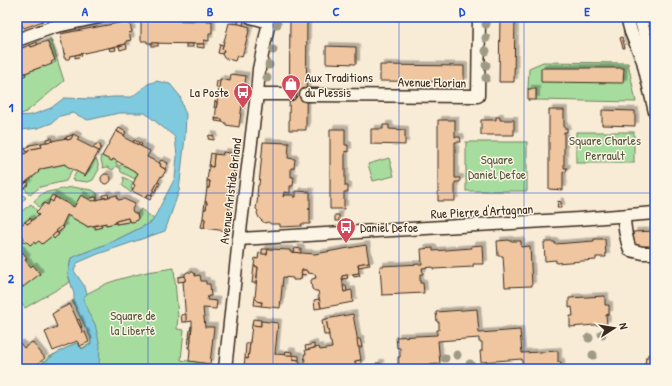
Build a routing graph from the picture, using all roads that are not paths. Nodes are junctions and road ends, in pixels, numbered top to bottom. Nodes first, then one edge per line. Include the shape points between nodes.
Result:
1 (99, 17) edge
2 (251, 17) edge
3 (479, 17) edge
4 (627, 17) edge
5 (640, 17) edge
6 (270, 19) edge
7 (51, 22) edge
8 (17, 40) edge
9 (655, 74) edge
10 (257, 94) junction
11 (290, 94) dead end
12 (306, 95) dead end
13 (655, 112) edge
14 (655, 213) edge
15 (624, 216) junction
16 (239, 240) junction
17 (655, 253) edge
18 (225, 369) edge

1 - 7 street
2 - 6 street
3 - 12 street, Avenue Florian via 478,96
4 - 13 street via 643,61
5 - 9 street
6 - 10 street, Avenue Aristide Briand via 259,69
7 - 8 street
10 - 11 street
10 - 16 street, Avenue Aristide Briand
14 - 15 street, Rue Pierre d'Artagnan
15 - 16 street, Rue Pierre d'Artagnan
15 - 17 street via 625,237 630,250
16 - 18 street, Avenue Aristide Briand

